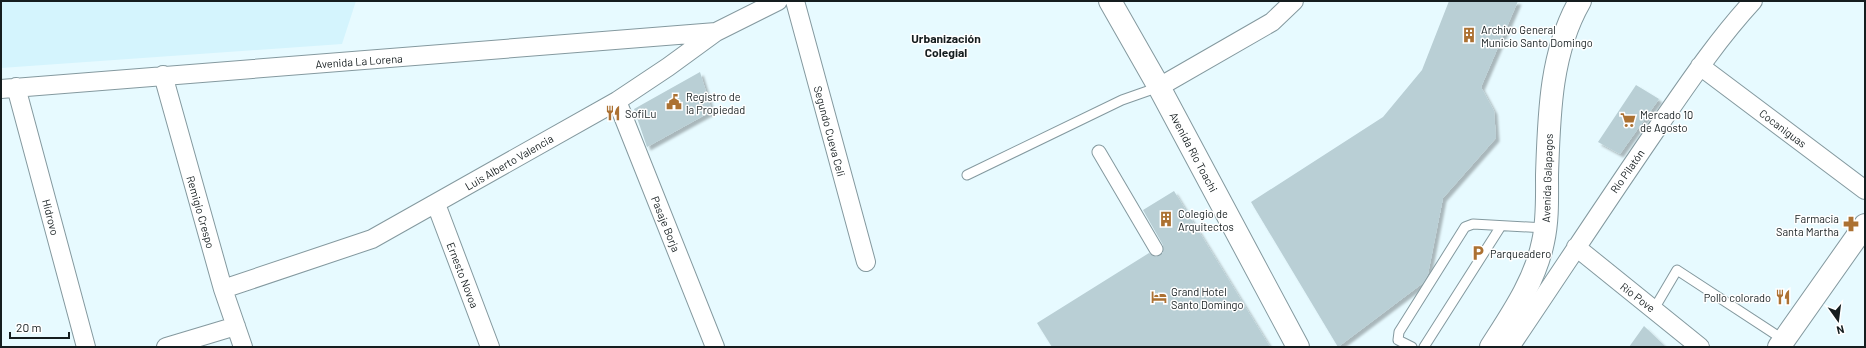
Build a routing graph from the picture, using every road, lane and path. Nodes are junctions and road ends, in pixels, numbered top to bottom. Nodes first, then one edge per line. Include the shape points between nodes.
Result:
1 (778, 1) edge
2 (795, 1) edge
3 (1110, 1) edge
4 (1294, 1) edge
5 (1580, 1) edge
6 (1753, 1) edge
7 (716, 32) junction
8 (1700, 66) junction
9 (163, 75) junction
10 (1159, 87) junction
11 (8, 88) edge
12 (617, 101) junction
13 (1099, 152) dead end
14 (966, 175) dead end
15 (1865, 190) edge
16 (436, 204) junction
17 (1865, 224) edge
18 (1501, 226) junction
19 (1545, 228) junction
20 (1576, 248) junction
21 (1156, 249) dead end
22 (866, 262) dead end
23 (223, 289) junction
24 (1654, 309) junction
25 (236, 326) junction
26 (1784, 342) edge
27 (86, 347) edge
28 (166, 347) edge
29 (243, 347) edge
30 (490, 347) edge
31 (715, 347) edge
32 (1298, 347) edge
33 (1412, 347) edge
34 (1424, 347) edge
35 (1490, 347) edge
36 (1510, 347) edge
37 (1700, 347) edge

1 - 7 street, Luis Alberto Valencia
2 - 22 street, Segundo Cueva Celi
3 - 10 main road, Avenida Río Toachi
4 - 10 street via 1272,22
5 - 19 main road, Avenida Galapagos via 1563,39 1552,88
6 - 8 street, Río Pilatón via 1727,29
7 - 9 street, Avenida La Lorena
7 - 12 street, Luis Alberto Valencia
8 - 15 street, Cocaniguas
8 - 20 street, Río Pilatón
9 - 11 street, Avenida La Lorena
9 - 23 street, Remigio Crespo
10 - 14 lane via 1122,100
10 - 32 main road, Avenida Río Toachi
11 - 27 street, Hidrovo
12 - 16 street, Luis Alberto Valencia
12 - 31 street, Pasaje Borja
13 - 21 street
16 - 23 street, Luis Alberto Valencia via 372,239
16 - 30 street, Ernesto Novoa
17 - 26 main road
18 - 19 lane
18 - 33 lane via 1473,224 1462,230 1397,337
18 - 34 lane
19 - 35 main road, Avenida Galapagos via 1536,268
20 - 24 street, Río Pove
20 - 36 street, Río Pilatón
23 - 25 street, Remigio Crespo
24 - 26 lane via 1677,270
24 - 37 street, Río Pove
25 - 28 street
25 - 29 street, Remigio Crespo

